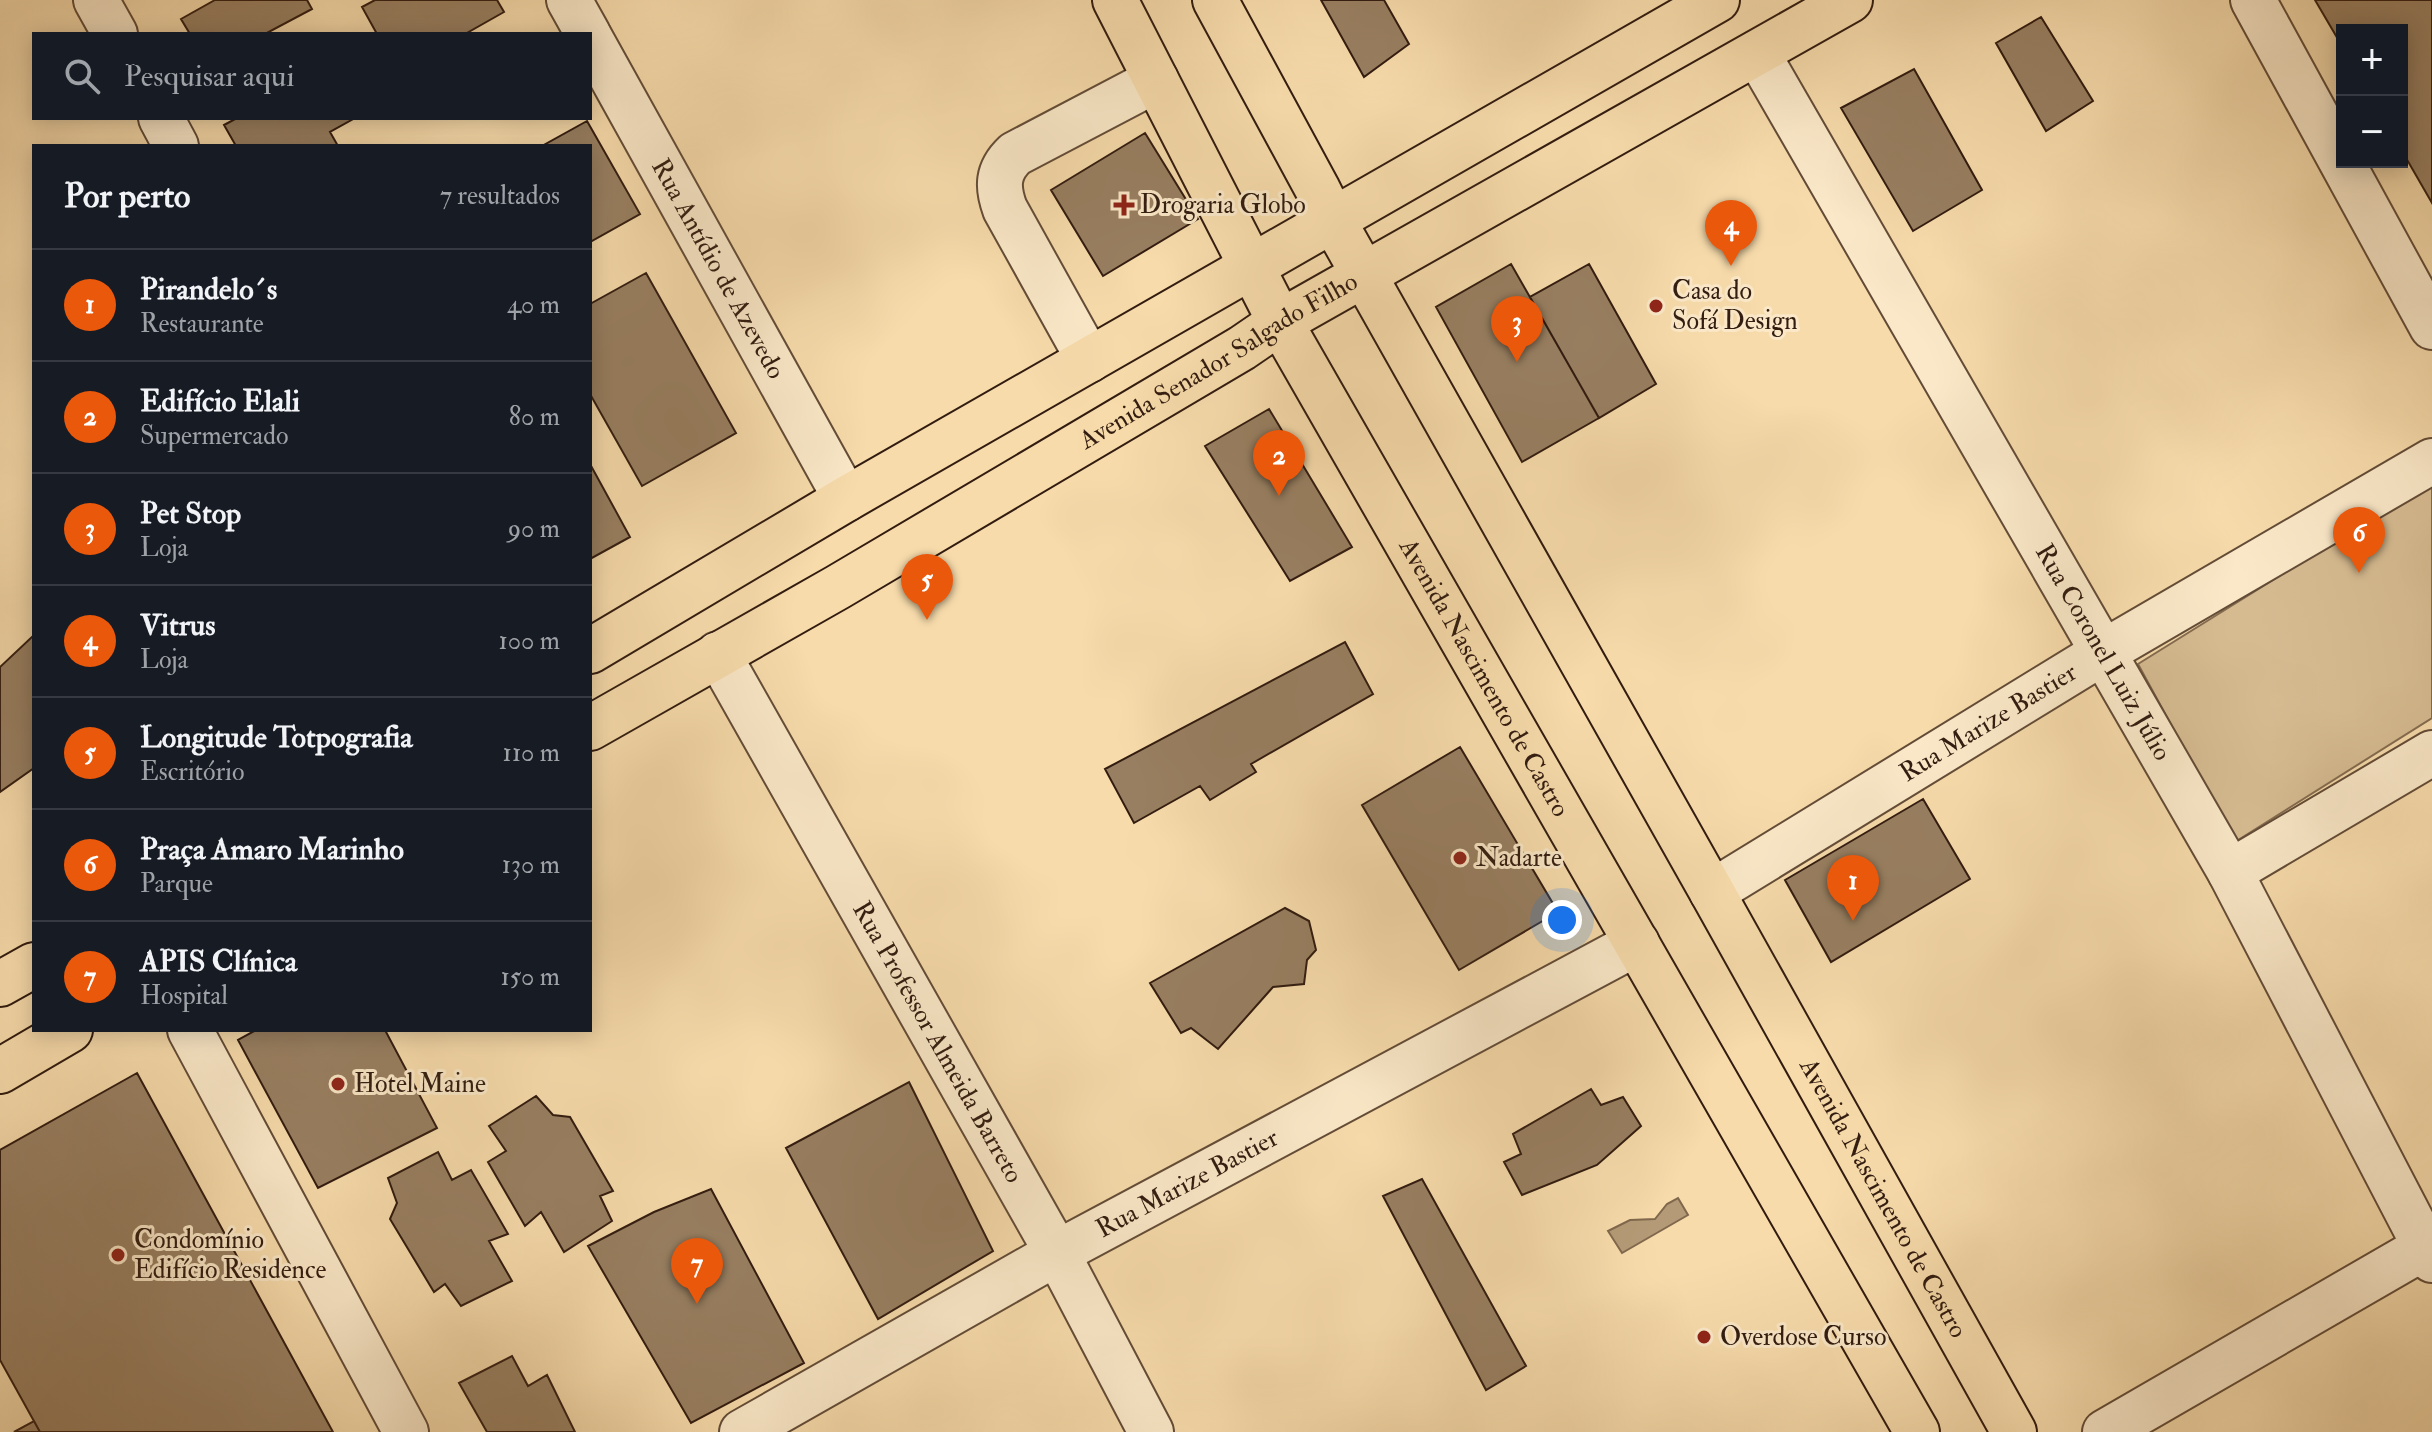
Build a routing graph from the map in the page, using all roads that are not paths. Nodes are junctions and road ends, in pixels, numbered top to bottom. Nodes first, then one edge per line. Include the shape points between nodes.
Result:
1 (96, 0) edge
2 (569, 0) edge
3 (1115, 0) edge
4 (1215, 0) edge
5 (1717, 0) edge
6 (1850, 0) edge
7 (2253, 0) edge
8 (114, 32) edge
9 (587, 32) edge
10 (592, 41) edge
11 (1757, 53) junction
12 (1156, 80) junction
13 (162, 120) edge
14 (175, 144) edge
15 (1333, 220) junction
16 (1252, 266) junction
17 (1365, 276) junction
18 (1280, 322) junction
19 (2432, 327) edge
20 (1089, 360) junction
21 (2432, 461) edge
22 (846, 499) junction
23 (592, 650) edge
24 (2102, 653) junction
25 (718, 654) junction
26 (592, 727) edge
27 (2432, 753) edge
28 (2230, 872) junction
29 (1712, 892) junction
30 (1637, 943) junction
31 (32, 966) edge
32 (0, 984) edge
33 (67, 1032) edge
34 (191, 1032) edge
35 (0, 1071) edge
36 (2430, 1250) edge
37 (1057, 1253) junction
38 (406, 1432) edge
39 (742, 1432) edge
40 (1151, 1432) edge
41 (1917, 1432) edge
42 (2014, 1432) edge
43 (2105, 1432) edge

1 - 8 street
2 - 9 street, Rua Antídio de Azevedo
3 - 12 main road, Avenida Nascimento de Castro
4 - 15 main road, Avenida Nascimento de Castro
5 - 15 main road
6 - 11 main road, Avenida Senador Salgado Filho
7 - 19 street
10 - 22 street, Rua Antídio de Azevedo
11 - 17 main road, Avenida Senador Salgado Filho
11 - 24 street, Rua Coronel Luiz Júlio
12 - 16 main road, Avenida Nascimento de Castro
12 - 20 street via 1015,154 1001,171 1005,209
13 - 14 street
15 - 16 main road
15 - 17 main road, Avenida Nascimento de Castro
16 - 18 main road, Avenida Nascimento de Castro
16 - 20 main road
17 - 18 main road, Avenida Senador Salgado Filho
17 - 29 main road, Avenida Nascimento de Castro
18 - 25 main road, Avenida Senador Salgado Filho
18 - 30 main road, Avenida Nascimento de Castro
20 - 22 main road
21 - 24 street, Rua Marize Bastier
22 - 23 main road
24 - 28 street, Rua Coronel Luiz Júlio
24 - 29 street, Rua Marize Bastier
25 - 26 main road, Avenida Senador Salgado Filho
25 - 37 street, Rua Professor Almeida Barreto
27 - 28 street
28 - 36 street, Rua Coronel Luiz Júlio
29 - 42 main road, Avenida Nascimento de Castro
30 - 37 street, Rua Marize Bastier
30 - 41 main road, Avenida Nascimento de Castro
31 - 32 main road
33 - 35 main road
34 - 38 street
36 - 43 street
37 - 39 street, Rua Marize Bastier
37 - 40 street, Rua Professor Almeida Barreto

